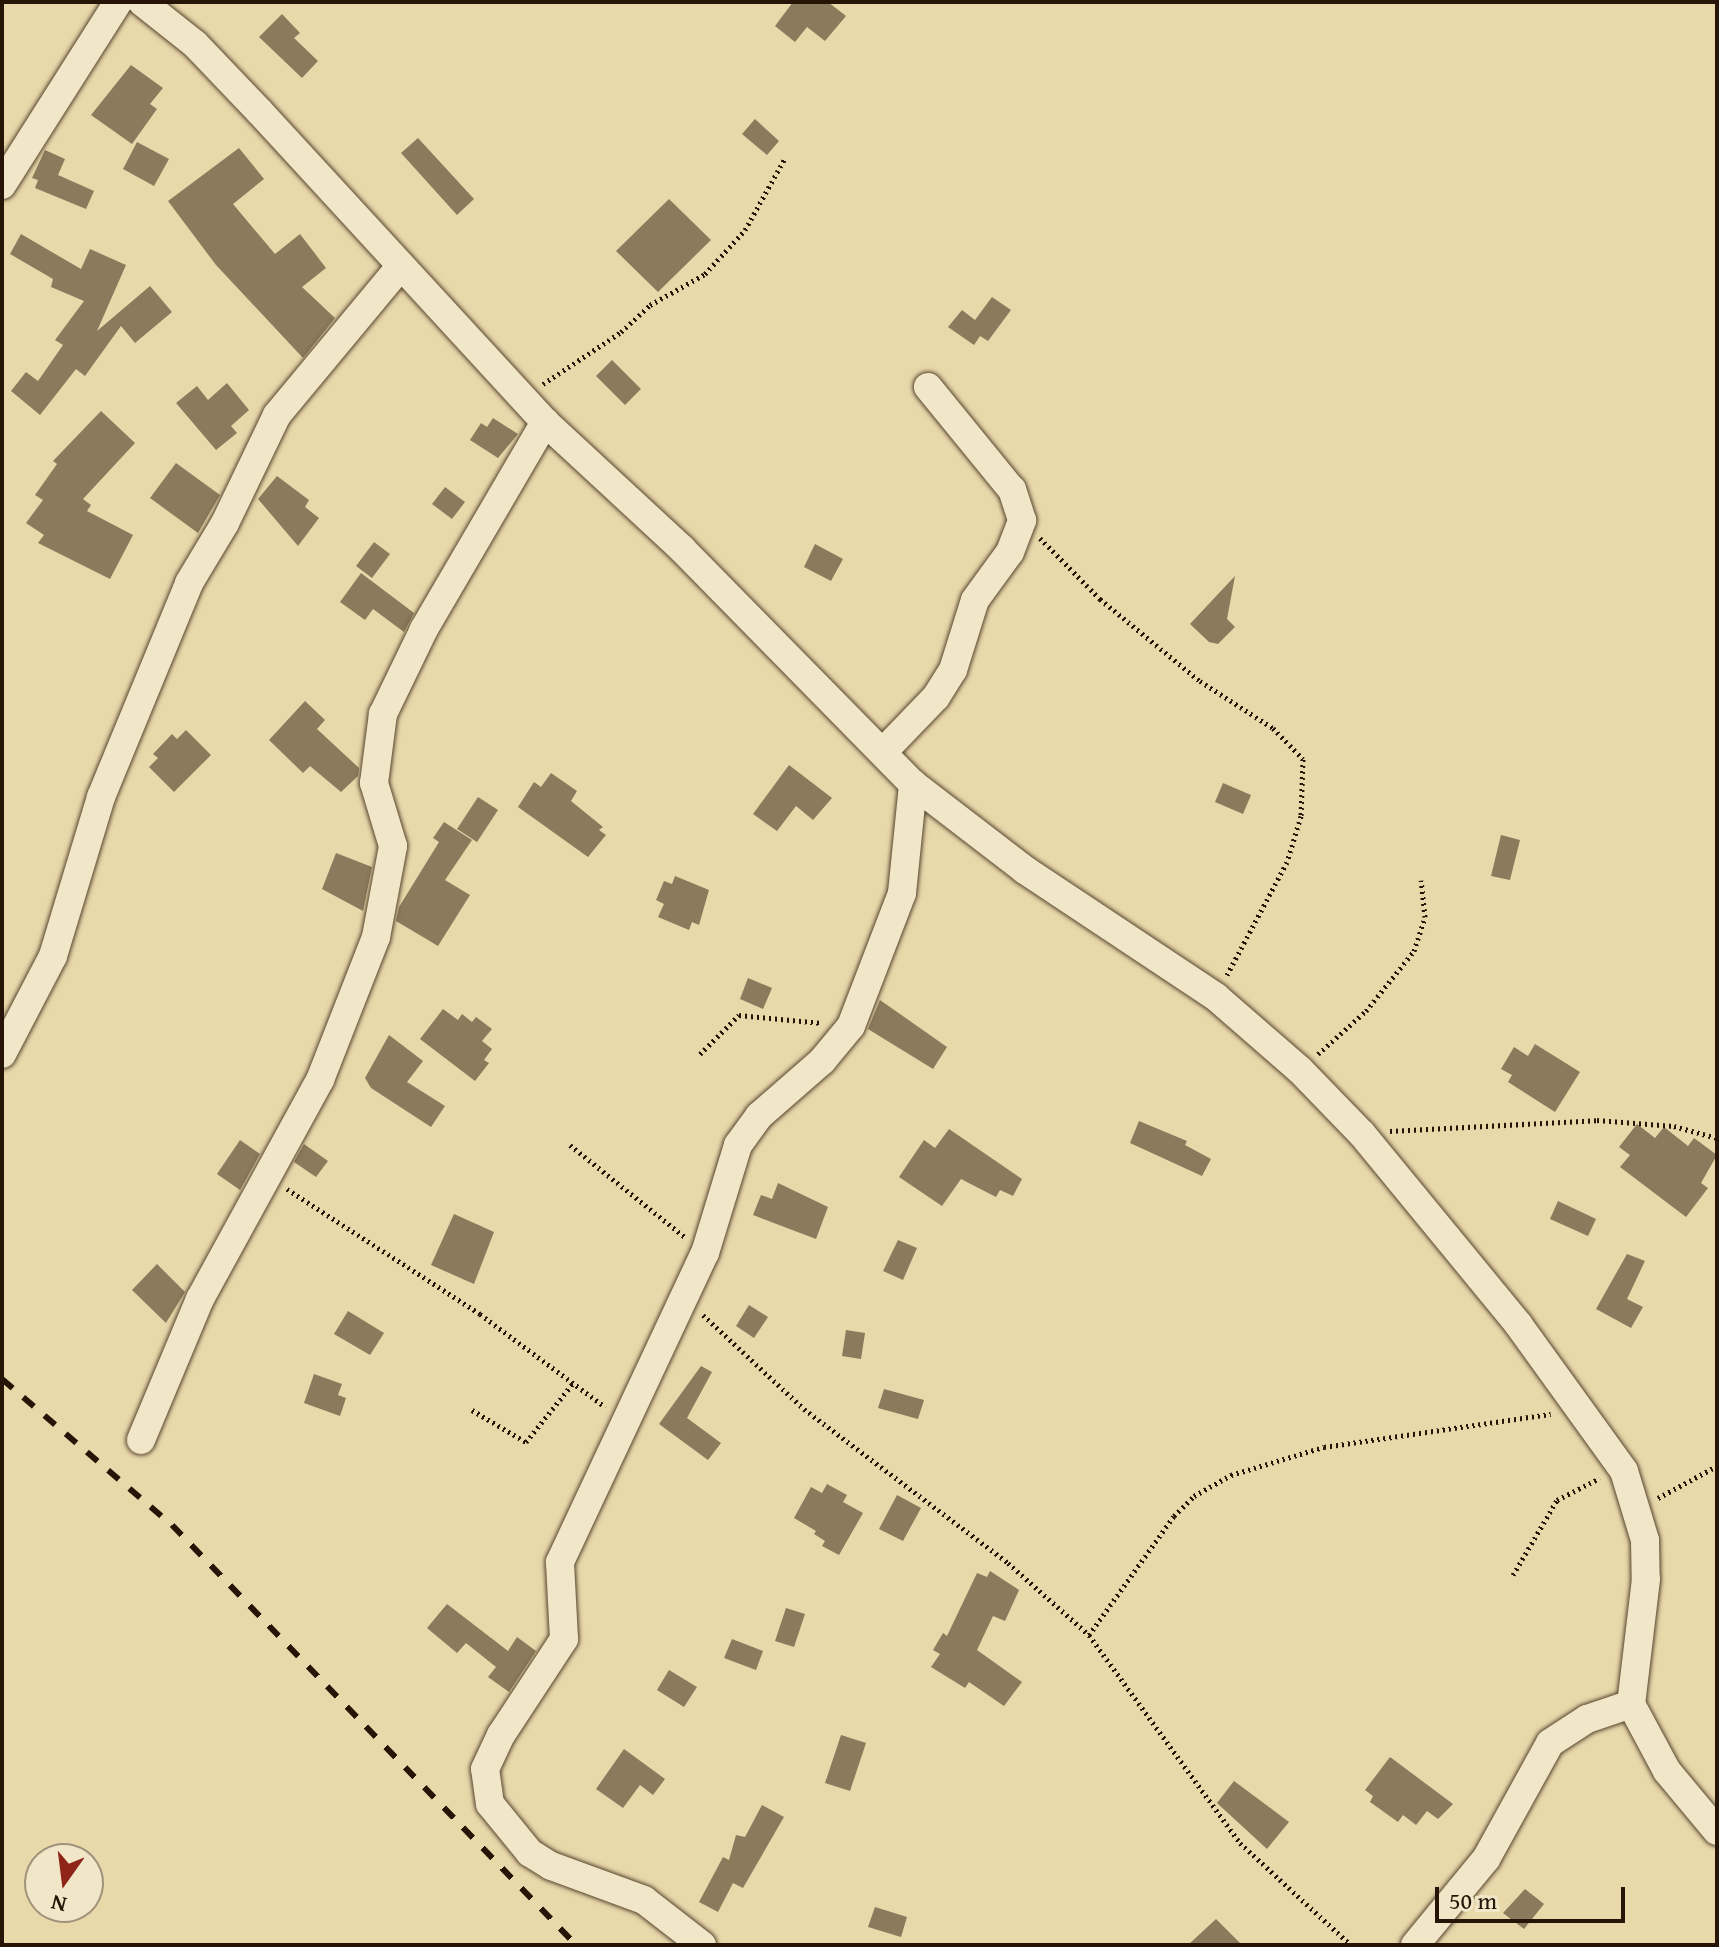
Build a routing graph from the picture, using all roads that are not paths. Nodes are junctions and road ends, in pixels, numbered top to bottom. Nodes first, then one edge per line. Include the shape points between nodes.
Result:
1 (118, 2) edge
2 (142, 2) edge
3 (2, 185) edge
4 (399, 268) junction
5 (928, 387) dead end
6 (545, 422) junction
7 (883, 752) junction
8 (913, 784) junction
9 (2, 1054) edge
10 (141, 1440) dead end
11 (1631, 1704) junction
12 (1717, 1831) edge
13 (702, 1945) edge
14 (1415, 1945) edge

1 - 3 street
2 - 4 street via 195,44
4 - 6 street
4 - 9 street via 277,415 225,523 189,583 101,797 53,956
5 - 7 street via 1012,490 1022,520 1010,552 975,600 953,670 936,697
6 - 7 street via 682,549
6 - 10 street via 431,616 383,714 374,783 393,846 376,937 320,1080 200,1299
7 - 8 street
8 - 11 street via 1025,870 1216,997 1300,1070 1362,1134 1583,1409 1624,1471 1639,1507 1646,1579
8 - 13 street via 902,893 851,1026 822,1061 746,1129 705,1253 560,1562 564,1639 485,1769 490,1804 530,1853 551,1866 644,1900
11 - 12 street via 1667,1771
11 - 14 street via 1587,1719 1550,1743 1486,1859

